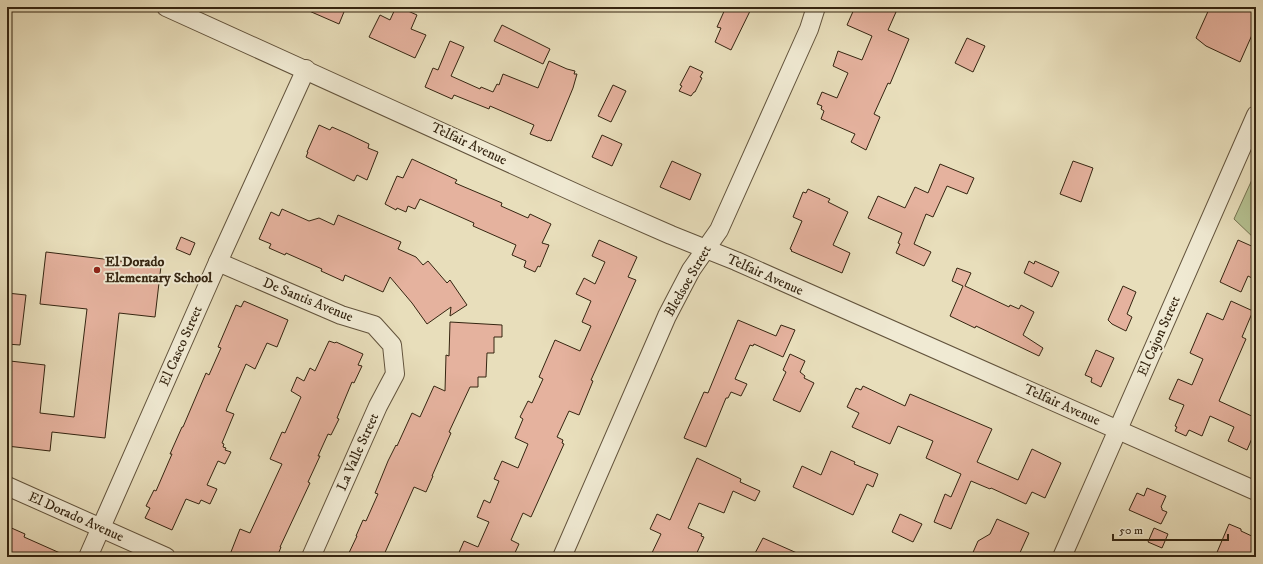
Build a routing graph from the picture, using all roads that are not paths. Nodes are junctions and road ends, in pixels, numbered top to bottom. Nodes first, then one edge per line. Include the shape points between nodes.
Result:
1 (166, 7) edge
2 (816, 7) edge
3 (306, 69) junction
4 (1256, 115) edge
5 (706, 249) junction
6 (218, 262) junction
7 (392, 345) joint
8 (1118, 430) junction
9 (7, 486) edge
10 (1256, 491) edge
11 (101, 528) junction
12 (88, 557) edge
13 (166, 557) edge
14 (311, 557) edge
15 (562, 557) edge
16 (1062, 557) edge

1 - 3 street, Telfair Avenue
2 - 5 street, Bledsoe Street via 809,29 718,230
3 - 5 street, Telfair Avenue via 591,200
3 - 6 street, El Casco Street
4 - 8 street, El Cajon Street
5 - 8 street, Telfair Avenue
5 - 15 street, Bledsoe Street via 685,280 667,316
6 - 7 street, De Santis Avenue via 341,315 374,325
6 - 11 street, El Casco Street
7 - 14 street, La Valle Street via 395,374 378,406
8 - 10 street, Telfair Avenue
8 - 16 street, El Cajon Street
9 - 11 street, El Dorado Avenue
11 - 12 street, El Casco Street
11 - 13 street, El Dorado Avenue

